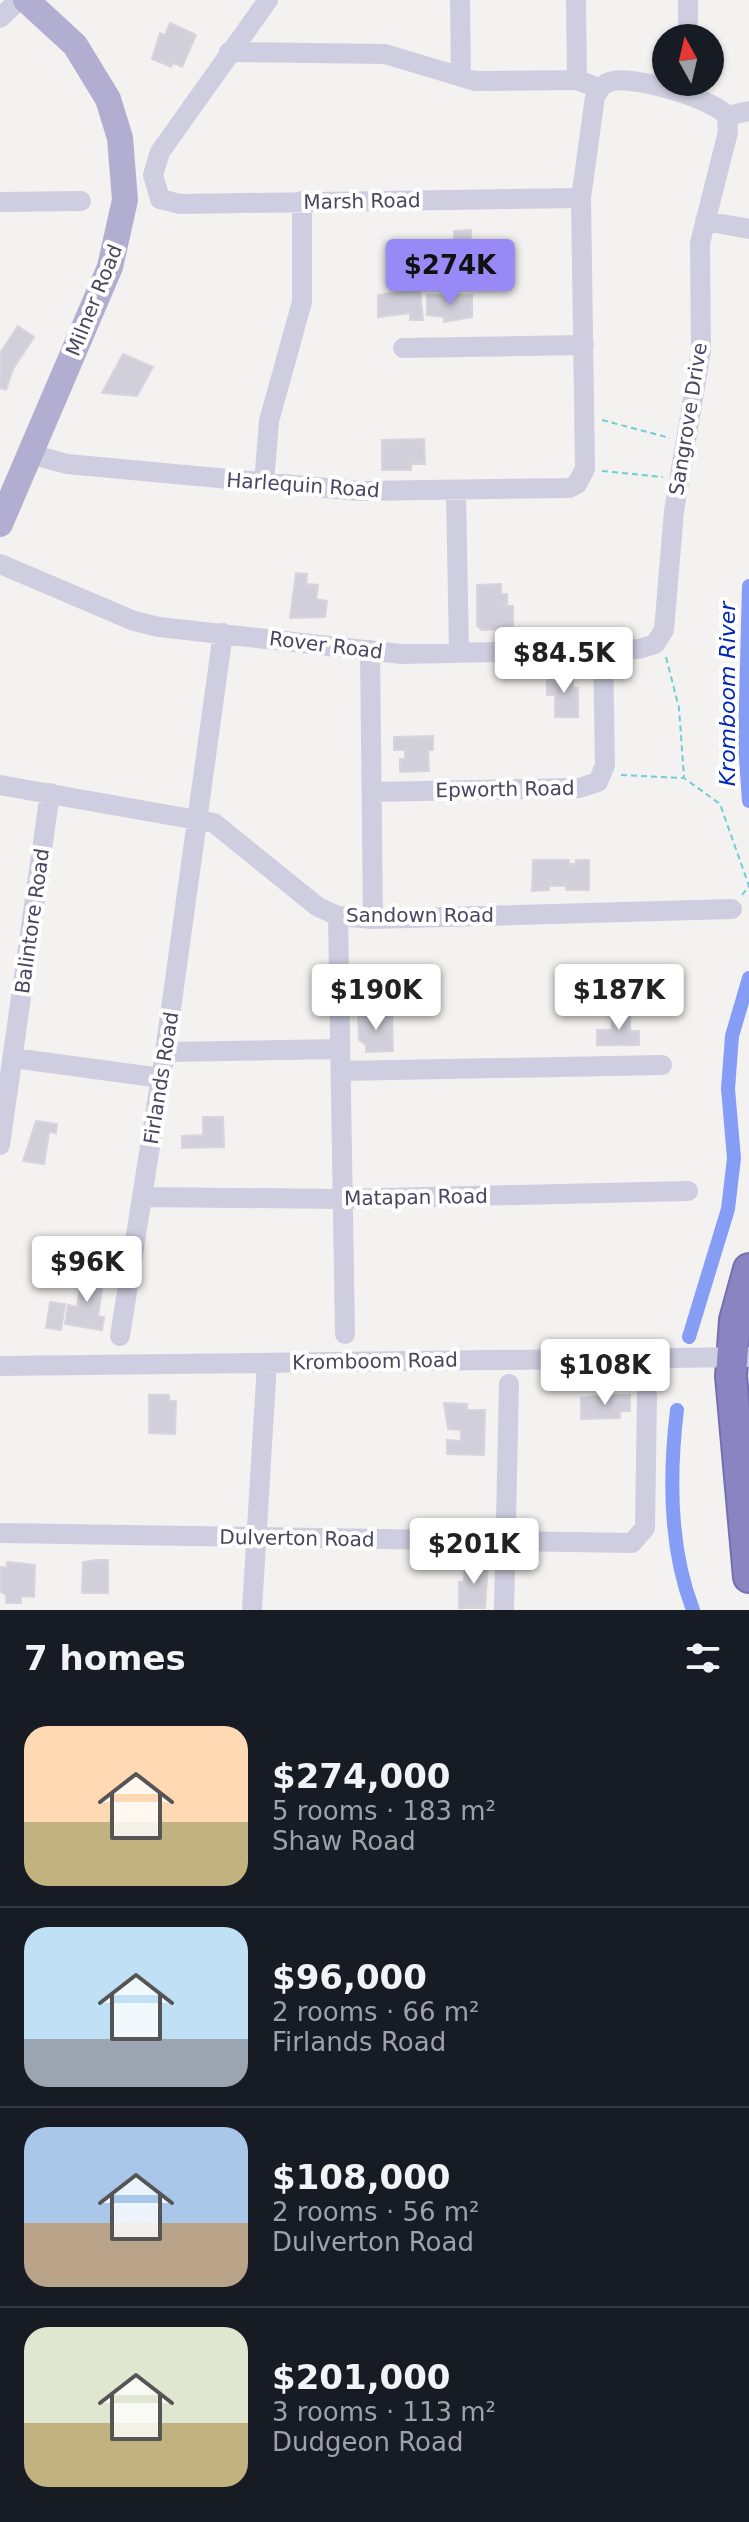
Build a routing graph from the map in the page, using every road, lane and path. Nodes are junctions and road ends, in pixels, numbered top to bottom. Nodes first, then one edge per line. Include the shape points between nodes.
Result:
1 (19, 0) edge
2 (26, 0) edge
3 (268, 0) edge
4 (460, 0) edge
5 (576, 0) edge
6 (688, 0) edge
7 (0, 18) edge
8 (688, 24) edge
9 (229, 52) junction
10 (461, 77) junction
11 (577, 80) junction
12 (652, 84) edge
13 (599, 88) junction
14 (700, 96) edge
15 (749, 111) edge
16 (727, 116) junction
17 (581, 198) junction
18 (81, 201) dead end
19 (302, 201) junction
20 (0, 202) edge
21 (705, 221) junction
22 (749, 229) edge
23 (584, 345) junction
24 (403, 348) dead end
25 (584, 416) junction
26 (686, 442) junction
27 (30, 454) junction
28 (581, 476) junction
29 (680, 479) junction
30 (264, 483) junction
31 (456, 492) junction
32 (0, 524) edge
33 (0, 564) edge
34 (223, 633) junction
35 (661, 638) junction
36 (370, 650) junction
37 (603, 650) junction
38 (459, 652) junction
39 (604, 775) junction
40 (684, 778) junction
41 (0, 785) edge
42 (372, 792) junction
43 (50, 793) junction
44 (198, 818) junction
45 (732, 909) joint
46 (338, 916) junction
47 (373, 919) junction
48 (340, 1049) junction
49 (165, 1052) junction
50 (13, 1058) junction
51 (662, 1065) dead end
52 (341, 1071) junction
53 (161, 1078) junction
54 (0, 1145) edge
55 (688, 1191) dead end
56 (143, 1197) junction
57 (342, 1199) junction
58 (749, 1269) edge
59 (345, 1334) dead end
60 (120, 1336) dead end
61 (730, 1357) edge
62 (267, 1363) junction
63 (0, 1366) edge
64 (509, 1384) dead end
65 (647, 1395) dead end
66 (0, 1533) edge
67 (256, 1537) junction
68 (505, 1542) junction
69 (749, 1577) edge
70 (252, 1610) edge
71 (504, 1610) edge

1 - 7 street
2 - 27 main road, Milner Road via 75,45 100,84 118,129 125,186 110,267
3 - 9 street
4 - 10 street
5 - 11 street
6 - 8 street
9 - 10 street via 385,54
9 - 19 street, Marsh Road via 167,138 155,164 160,199
10 - 11 street via 486,82
11 - 13 street
12 - 13 street via 615,80
13 - 17 street via 592,106
14 - 16 street
15 - 16 street
16 - 21 street, Sangrove Drive via 728,132
17 - 19 street, Marsh Road
17 - 23 street
18 - 20 street
19 - 30 street via 302,302 269,421
21 - 22 street
21 - 26 street, Sangrove Drive via 699,257 700,363
23 - 24 street
23 - 25 street
25 - 26 path
25 - 28 street
26 - 29 street, Sangrove Drive
27 - 30 street, Harlequin Road via 67,464
27 - 32 main road, Milner Road
28 - 29 path
28 - 31 street, Harlequin Road via 556,490
29 - 35 street, Sangrove Drive
30 - 31 street, Harlequin Road
31 - 38 street
33 - 34 street, Rover Road via 146,625
34 - 36 street, Rover Road
34 - 44 street, Firlands Road
35 - 37 street, Rover Road via 639,649
35 - 40 path via 679,708
36 - 38 street, Rover Road
36 - 42 street
37 - 38 street, Rover Road
37 - 39 street, Epworth Road
39 - 40 path
39 - 42 street, Epworth Road via 579,788
40 - 45 path via 720,804 749,886
41 - 43 street, Sandown Road
42 - 47 street
43 - 44 street, Sandown Road
43 - 50 street, Balintore Road
44 - 46 street, Sandown Road via 221,826 296,893
44 - 49 street, Firlands Road
45 - 47 street, Sandown Road
46 - 47 street, Sandown Road
46 - 48 street
48 - 49 street
48 - 52 street
49 - 53 street, Firlands Road
50 - 53 street
50 - 54 street, Balintore Road
51 - 52 street
52 - 57 street
53 - 56 street, Firlands Road
55 - 57 street, Matapan Road
56 - 57 street, Matapan Road
56 - 60 street, Firlands Road
57 - 59 street
58 - 61 highway
61 - 62 street, Kromboom Road
61 - 69 highway
62 - 63 street, Kromboom Road
62 - 67 street
64 - 68 street
65 - 68 street, Dulverton Road via 645,1528 639,1538 628,1544
66 - 67 street, Dulverton Road
67 - 68 street, Dulverton Road
67 - 70 street
68 - 71 street

